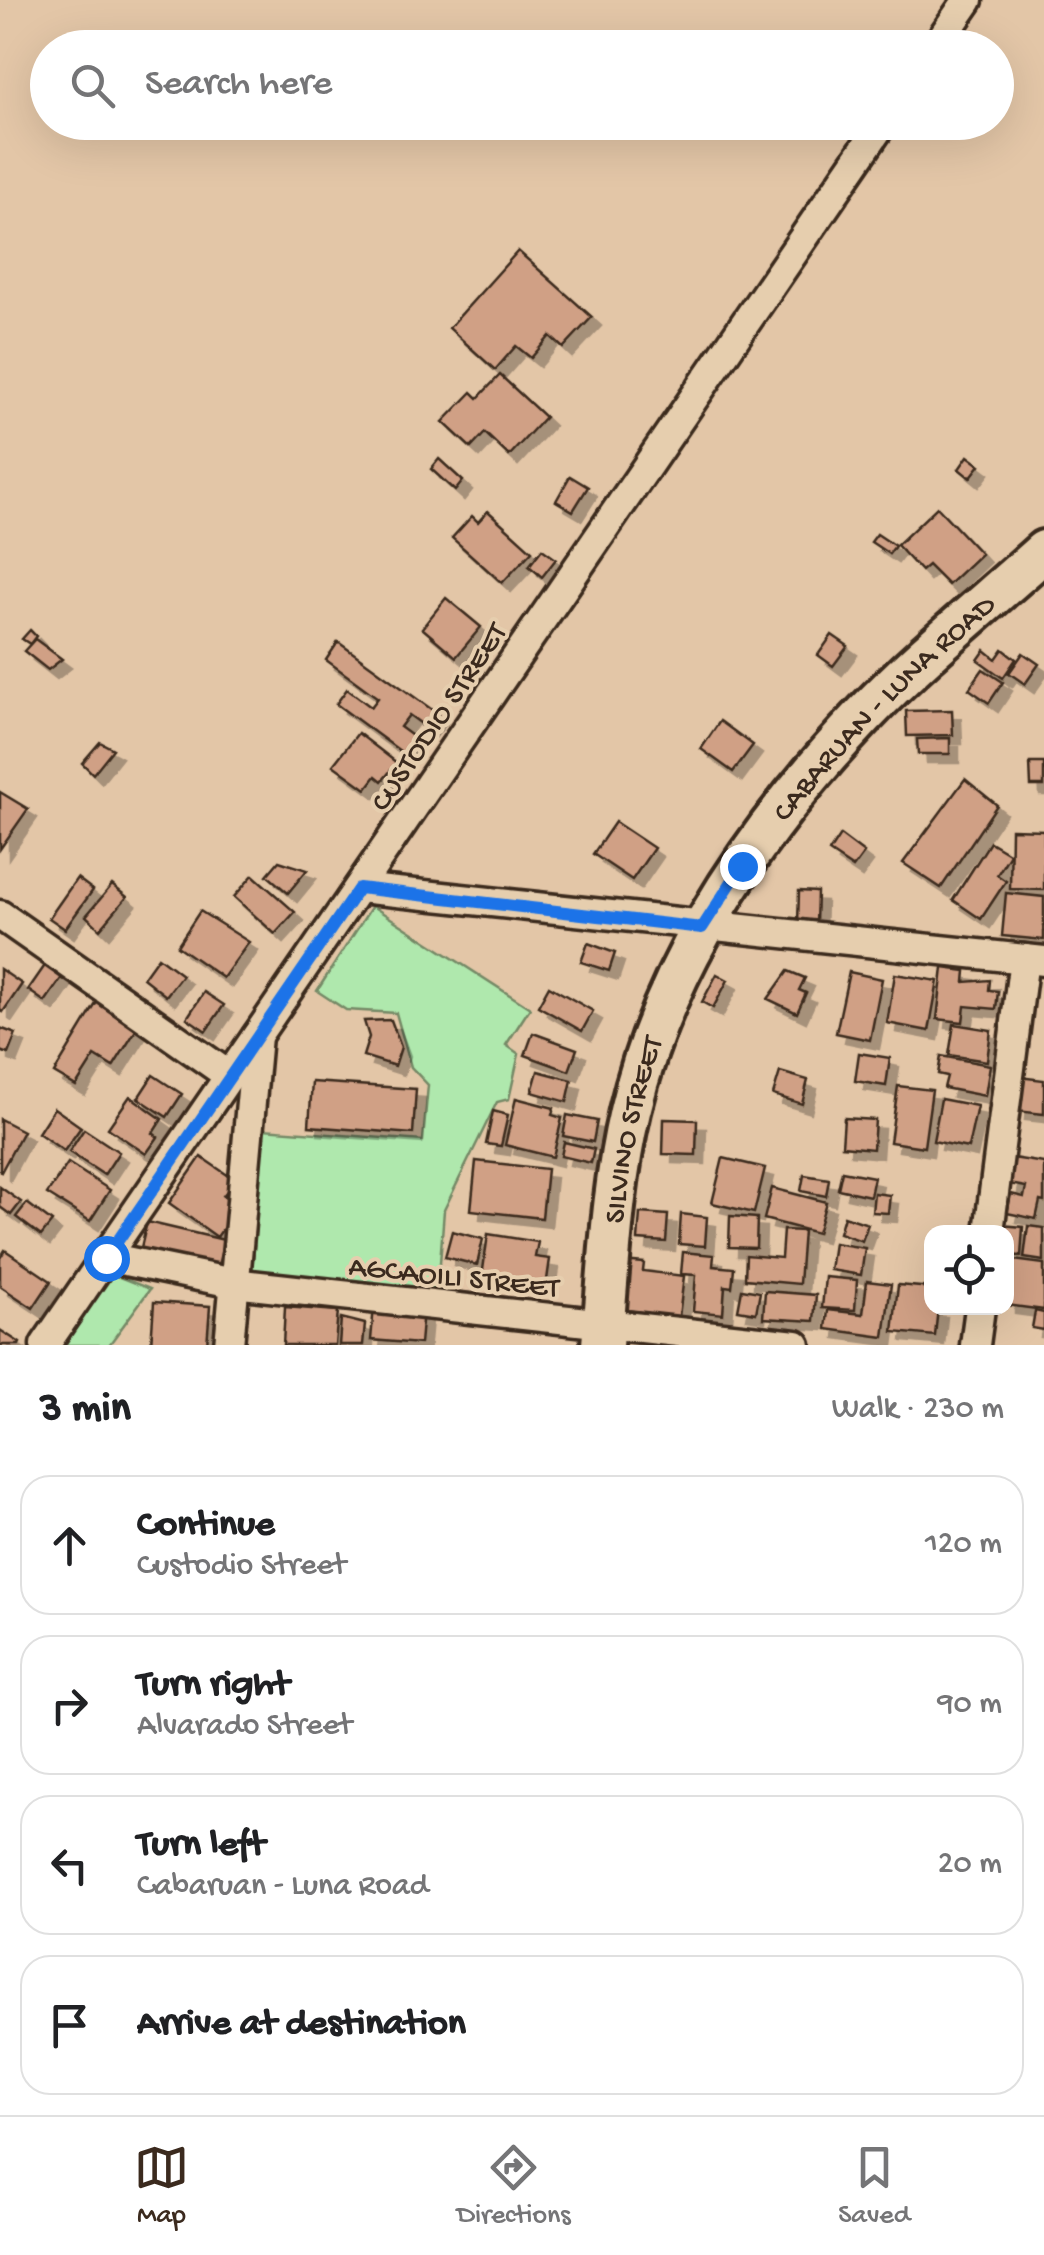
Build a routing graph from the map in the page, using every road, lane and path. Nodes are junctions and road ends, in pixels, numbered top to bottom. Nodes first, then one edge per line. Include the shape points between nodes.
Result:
1 (968, 0) edge
2 (947, 30) edge
3 (871, 140) edge
4 (1044, 551) edge
5 (359, 888) junction
6 (0, 915) edge
7 (702, 928) junction
8 (1034, 960) edge
9 (258, 1036) junction
10 (228, 1075) junction
11 (990, 1225) edge
12 (106, 1258) junction
13 (233, 1283) junction
14 (979, 1315) edge
15 (603, 1335) edge
16 (45, 1345) edge
17 (229, 1345) edge
18 (796, 1345) edge
19 (975, 1345) edge

1 - 2 street
3 - 5 street, CUSTODIO STREET
4 - 7 main road, CABARUAN - LUNA ROAD via 866,713 742,866
5 - 7 street
5 - 9 street, CUSTODIO STREET
6 - 10 street
7 - 8 street
7 - 15 main road, SILVINO STREET via 653,1033 630,1109 618,1166
8 - 11 street
9 - 10 street, CUSTODIO STREET
9 - 13 street
10 - 12 street, CUSTODIO STREET
12 - 13 street, AGCAOILI STREET
12 - 16 street, CUSTODIO STREET
13 - 15 street, AGCAOILI STREET
13 - 17 street
14 - 19 street
15 - 18 street, AGCAOILI STREET

